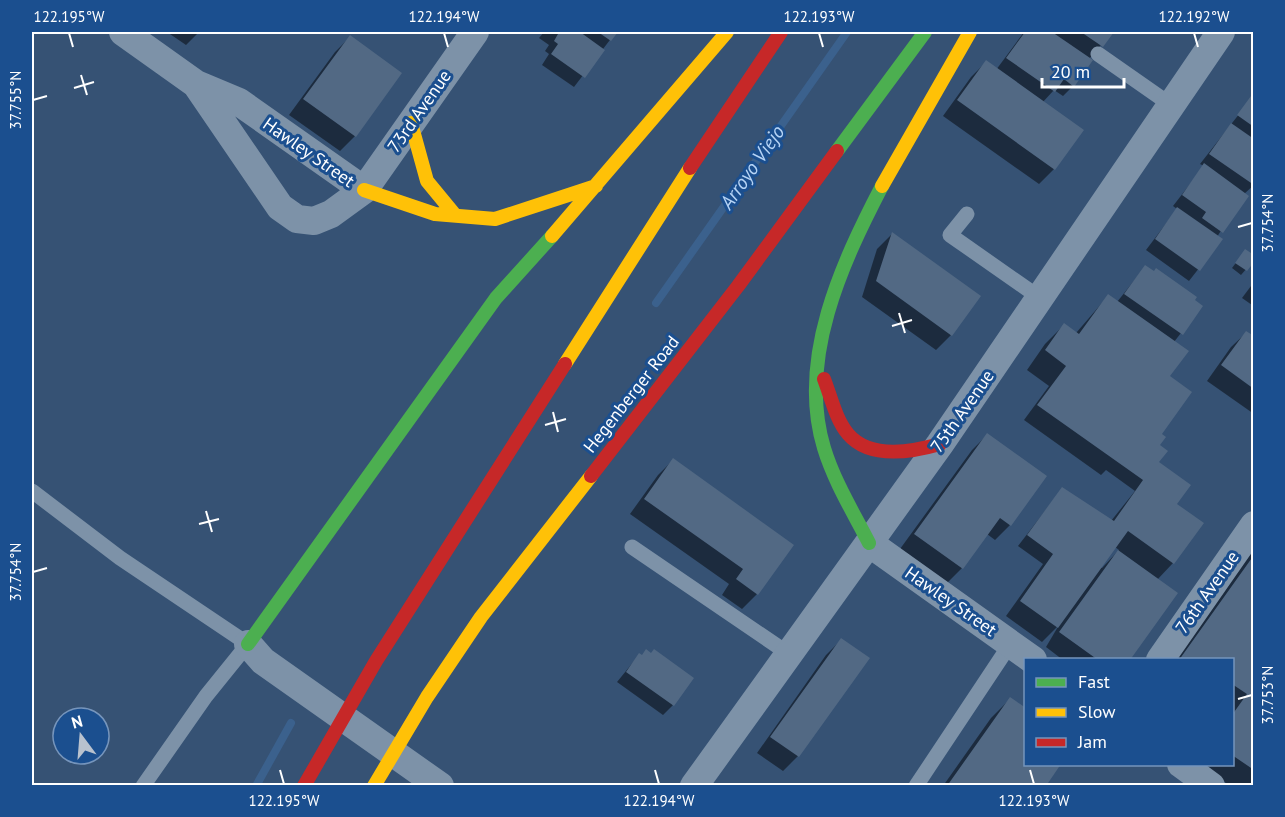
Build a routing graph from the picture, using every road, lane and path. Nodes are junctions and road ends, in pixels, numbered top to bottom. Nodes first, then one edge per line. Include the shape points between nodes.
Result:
1 (123, 32) edge
2 (475, 32) edge
3 (727, 32) edge
4 (782, 32) edge
5 (926, 32) edge
6 (970, 32) edge
7 (1221, 32) edge
8 (1098, 54) dead end
9 (196, 84) junction
10 (1171, 105) junction
11 (411, 123) junction
12 (598, 185) junction
13 (364, 190) junction
14 (967, 214) dead end
15 (455, 215) junction
16 (1040, 298) junction
17 (817, 364) junction
18 (940, 444) junction
19 (32, 491) edge
20 (1254, 525) edge
21 (869, 543) junction
22 (632, 547) dead end
23 (248, 644) junction
24 (1022, 651) edge
25 (789, 654) junction
26 (1161, 658) edge
27 (1182, 766) edge
28 (143, 786) edge
29 (304, 786) edge
30 (374, 786) edge
31 (440, 786) edge
32 (694, 786) edge
33 (915, 786) edge
34 (1211, 786) edge

1 - 9 street, Hawley Street
2 - 11 street, 73rd Avenue
3 - 12 main road
4 - 29 main road via 712,133 376,661
5 - 30 main road, Hegenberger Road via 738,286 481,617
6 - 17 main road via 858,233 828,310
7 - 10 street, 75th Avenue
8 - 10 lane
9 - 13 street, Hawley Street via 239,102
9 - 13 street, Hawley Street via 279,207 297,219 314,221
10 - 16 street, 75th Avenue
11 - 13 street, 73rd Avenue
11 - 15 main road via 427,181
12 - 15 main road via 495,219
12 - 23 main road via 496,298
13 - 15 main road via 435,214
14 - 16 lane via 950,235
16 - 18 street, 75th Avenue
17 - 18 main road via 849,435 870,447 893,453 917,452
17 - 21 main road via 817,414 828,459
18 - 21 street, 75th Avenue
19 - 23 lane via 120,558
20 - 26 street, 76th Avenue
21 - 24 street, Hawley Street
21 - 25 street, 75th Avenue
22 - 25 lane
23 - 28 lane
23 - 31 street via 263,661
24 - 33 lane
25 - 32 street, 75th Avenue
27 - 34 street

